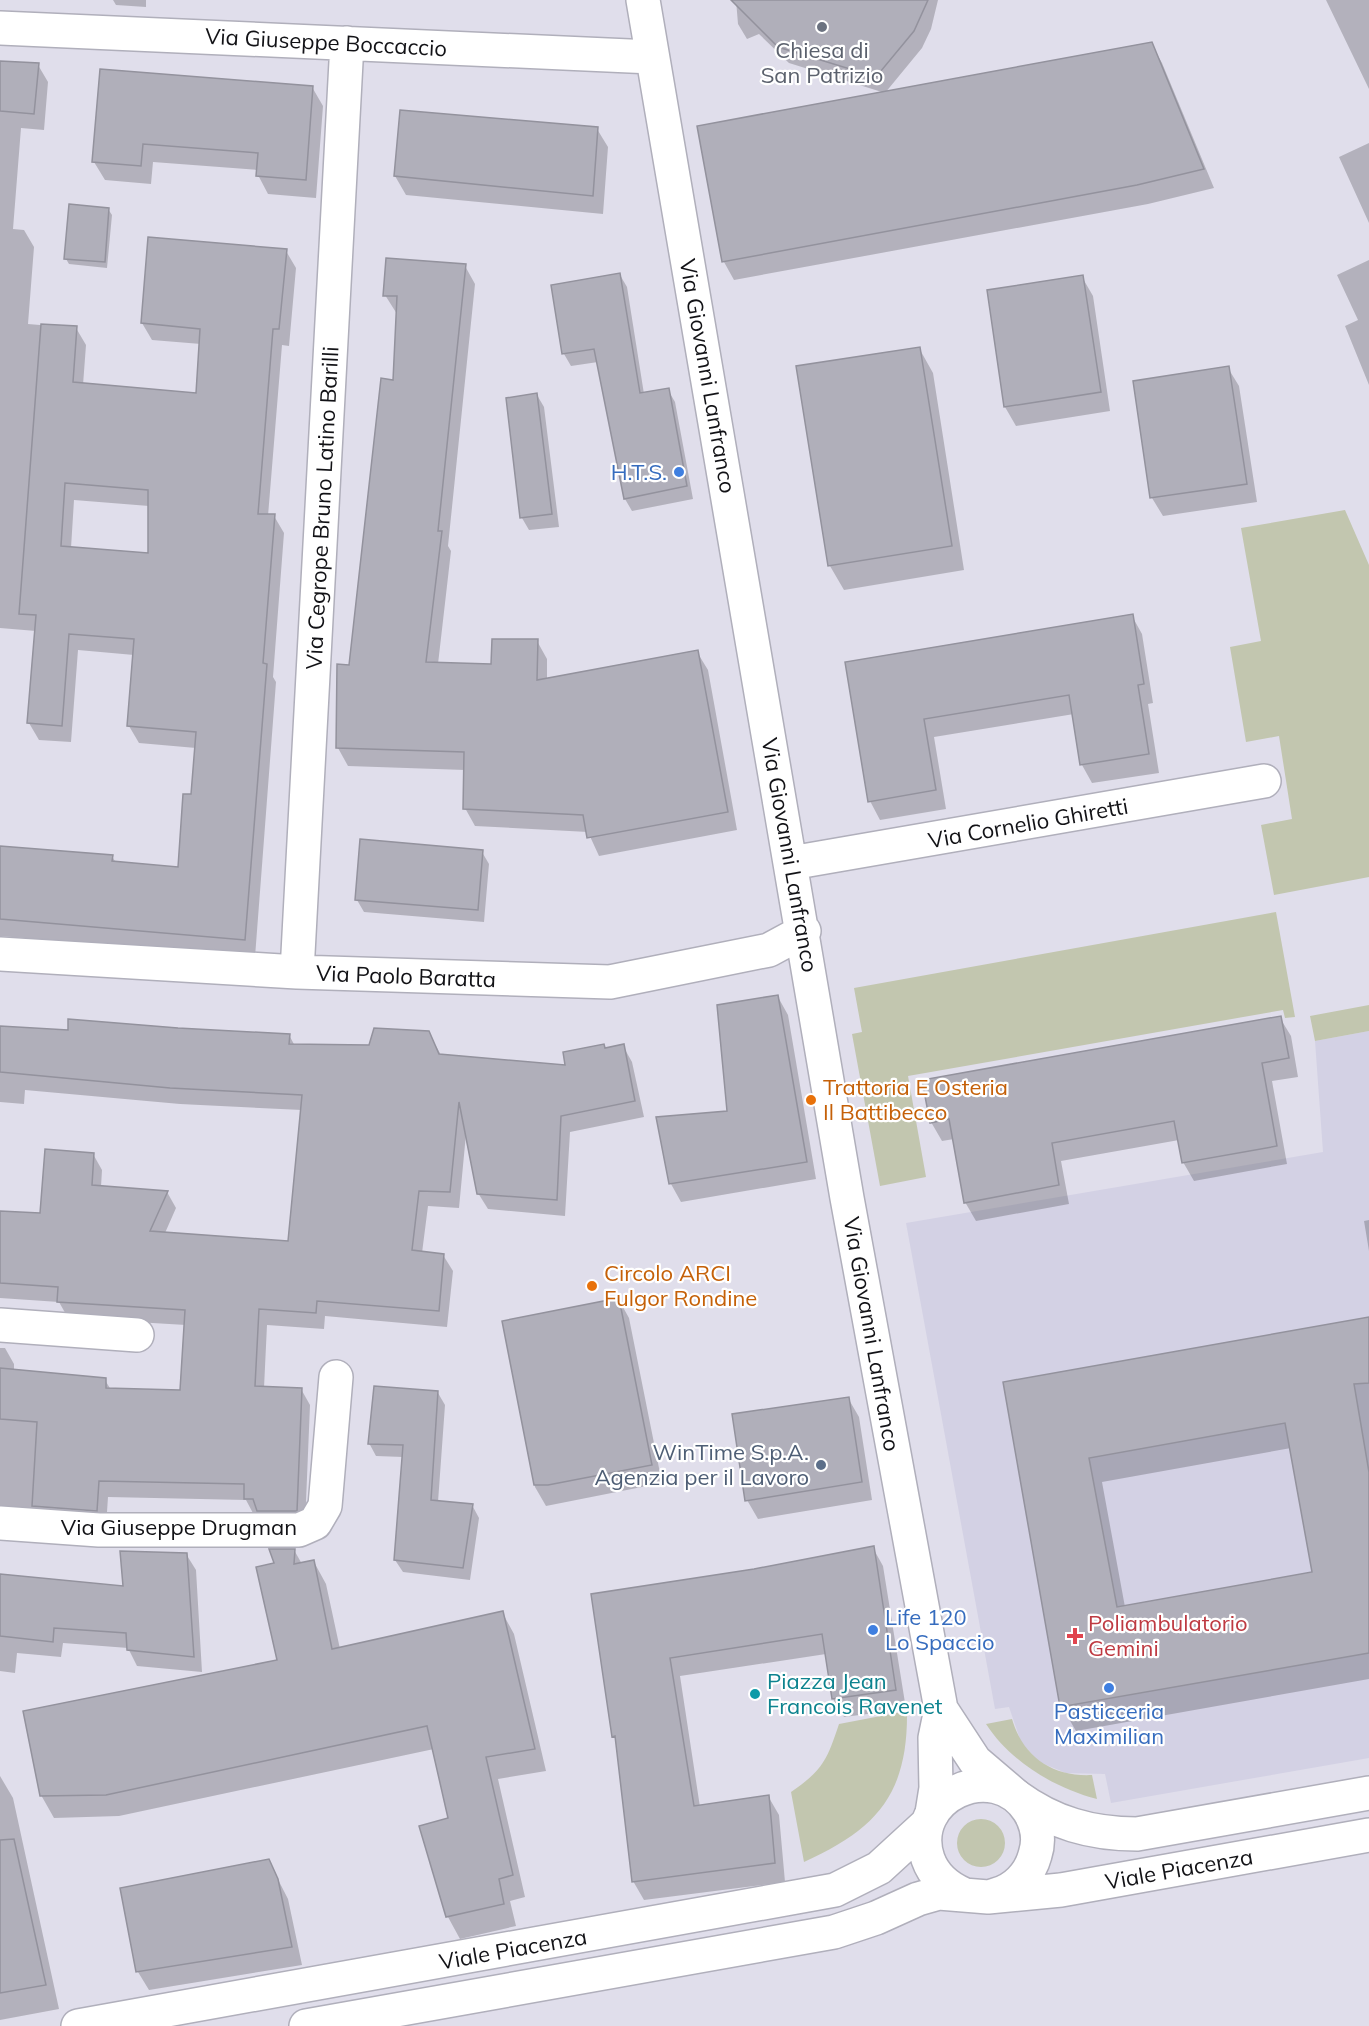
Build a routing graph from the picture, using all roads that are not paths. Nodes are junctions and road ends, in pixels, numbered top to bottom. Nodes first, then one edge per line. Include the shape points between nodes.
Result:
1 (643, 0) edge
2 (0, 27) edge
3 (347, 43) junction
4 (652, 57) junction
5 (1264, 782) dead end
6 (791, 863) junction
7 (804, 931) junction
8 (0, 954) edge
9 (297, 972) junction
10 (0, 1325) edge
11 (137, 1335) dead end
12 (336, 1377) dead end
13 (0, 1523) edge
14 (941, 1709) junction
15 (1369, 1793) edge
16 (1016, 1796) junction
17 (929, 1818) junction
18 (1369, 1835) edge
19 (975, 1895) junction
20 (78, 2026) edge
21 (306, 2026) edge

1 - 4 street, Via Giovanni Lanfranco
2 - 3 street, Via Giuseppe Boccaccio
3 - 4 street, Via Giuseppe Boccaccio
3 - 9 street, Via Cegrope Bruno Latino Barilli
4 - 6 street, Via Giovanni Lanfranco
5 - 6 street, Via Cornelio Ghiretti
6 - 7 street, Via Giovanni Lanfranco
7 - 9 street, Via Paolo Baratta via 769,950 610,982
7 - 14 street, Via Giovanni Lanfranco via 847,1198
8 - 9 street, Via Paolo Baratta
10 - 11 street
12 - 13 street, Via Giuseppe Drugman via 325,1506 315,1523 307,1527 99,1530
14 - 16 street, Via Giovanni Lanfranco via 975,1761
14 - 17 street, Via Giovanni Lanfranco via 935,1738 936,1788
15 - 16 street, Viale Piacenza via 1137,1834 1074,1827 1043,1814
16 - 17 street, Viale Piacenza via 994,1786 970,1785 948,1795
16 - 19 street, Viale Piacenza via 1036,1826 1037,1850 1028,1872 1011,1889
17 - 19 street via 925,1848 928,1861 942,1881
17 - 20 street, Viale Piacenza via 879,1868 835,1890
18 - 19 street, Viale Piacenza via 1061,1890
19 - 21 street, Viale Piacenza via 939,1893 834,1932

